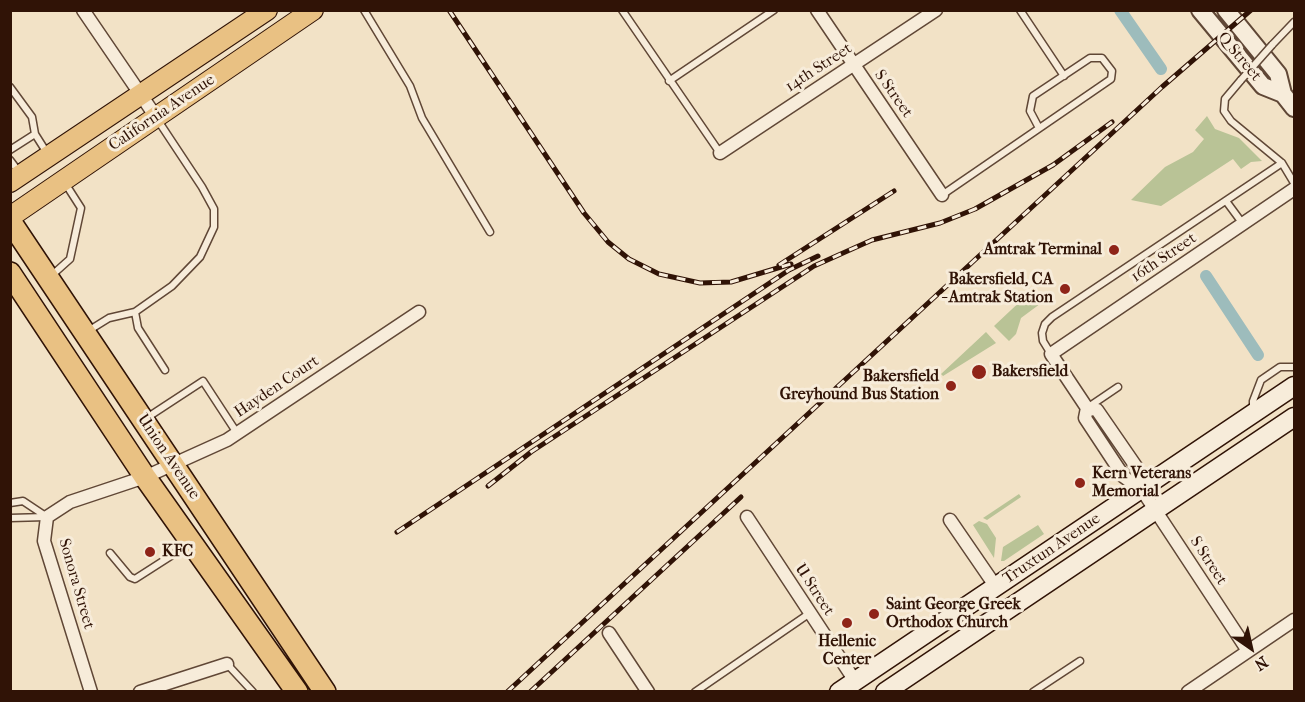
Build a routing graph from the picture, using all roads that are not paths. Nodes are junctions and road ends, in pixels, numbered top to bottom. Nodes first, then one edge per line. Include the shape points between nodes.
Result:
1 (83, 10) edge
2 (267, 10) edge
3 (313, 10) edge
4 (364, 10) edge
5 (622, 10) edge
6 (774, 10) edge
7 (817, 10) edge
8 (936, 10) edge
9 (1020, 10) edge
10 (1200, 10) edge
11 (1226, 10) edge
12 (1294, 22) edge
13 (853, 65) junction
14 (1064, 76) junction
15 (669, 81) junction
16 (10, 87) edge
17 (1283, 94) junction
18 (141, 95) junction
19 (1294, 108) edge
20 (156, 117) junction
21 (1039, 128) junction
22 (35, 134) junction
23 (12, 147) edge
24 (720, 153) joint
25 (50, 156) junction
26 (1282, 163) junction
27 (14, 172) edge
28 (63, 181) junction
29 (1294, 183) edge
30 (1294, 189) edge
31 (942, 195) joint
32 (1227, 201) junction
33 (10, 219) edge
34 (1243, 224) junction
35 (490, 231) dead end
36 (10, 273) edge
37 (49, 279) junction
38 (135, 312) junction
39 (419, 312) dead end
40 (84, 332) junction
41 (1051, 354) junction
42 (1294, 367) edge
43 (165, 370) dead end
44 (1294, 386) edge
45 (1118, 387) dead end
46 (1087, 408) junction
47 (1253, 414) junction
48 (1294, 417) edge
49 (143, 420) junction
50 (237, 433) junction
51 (173, 465) junction
52 (145, 477) junction
53 (1142, 489) junction
54 (10, 503) edge
55 (1155, 510) junction
56 (47, 517) junction
57 (747, 517) dead end
58 (10, 518) edge
59 (950, 520) dead end
60 (192, 542) junction
61 (110, 553) dead end
62 (996, 586) junction
63 (810, 613) junction
64 (1294, 620) edge
65 (609, 633) dead end
66 (1248, 651) junction
67 (1080, 661) dead end
68 (227, 664) joint
69 (855, 681) junction
70 (91, 692) edge
71 (140, 692) edge
72 (253, 692) edge
73 (297, 692) edge
74 (325, 692) edge
75 (648, 692) edge
76 (695, 692) edge
77 (839, 692) edge
78 (885, 692) edge
79 (1033, 692) edge
80 (1188, 692) edge

1 - 18 street
2 - 18 main road, California Avenue
3 - 20 main road, California Avenue
4 - 35 lane via 410,86 422,118
5 - 15 lane
6 - 15 lane
7 - 13 street, S Street
8 - 13 street, 14th Street
9 - 14 lane
10 - 17 street, Q Street via 1263,86
11 - 17 street, Q Street via 1278,74
12 - 26 lane, bridge via 1225,99 1224,111 1231,121
13 - 24 street, 14th Street
13 - 31 street, S Street
14 - 21 lane via 1031,99 1030,111
14 - 21 lane via 1096,56 1102,58 1113,76
15 - 24 lane
16 - 22 lane via 32,117
17 - 19 street, Q Street
18 - 20 street
18 - 25 main road, California Avenue
20 - 28 main road, California Avenue
20 - 38 lane via 202,187 214,210 214,227 200,257 172,286
21 - 31 lane
22 - 23 lane
22 - 25 lane
25 - 27 main road, California Avenue
26 - 29 lane
26 - 32 lane
28 - 33 main road, California Avenue
28 - 37 lane via 81,208 70,259
30 - 34 street, 16th Street
32 - 34 lane
32 - 41 lane via 1052,317 1042,333
33 - 37 highway, Union Avenue
34 - 41 street, 16th Street
36 - 52 highway, Union Avenue
37 - 40 highway, Union Avenue
38 - 40 lane via 109,318
38 - 43 lane via 138,328
39 - 50 street, Hayden Court
40 - 49 highway, Union Avenue
41 - 46 street, S Street
42 - 47 lane via 1280,367 1261,380
44 - 47 main road, Truxtun Avenue
45 - 46 lane
46 - 53 street, S Street via 1097,410 1137,468
47 - 53 main road, Truxtun Avenue
48 - 55 main road, Truxtun Avenue
49 - 50 lane via 203,381
49 - 51 highway, Union Avenue
50 - 51 street, Hayden Court
51 - 52 street, Hayden Court
51 - 74 highway, Union Avenue
52 - 56 street via 70,502
52 - 60 highway, Union Avenue
53 - 55 street, S Street
53 - 62 main road, Truxtun Avenue
54 - 56 lane via 23,501
55 - 66 street, S Street
55 - 78 main road, Truxtun Avenue
56 - 58 lane
56 - 70 street, Sonora Street via 44,541
57 - 63 street, U Street
59 - 62 street
60 - 61 lane via 135,579
60 - 73 highway, Union Avenue
62 - 69 main road, Truxtun Avenue
63 - 69 street, U Street
63 - 76 lane
64 - 66 street
65 - 75 street
66 - 80 street
67 - 79 lane
68 - 71 street
68 - 72 lane
69 - 77 main road, Truxtun Avenue

